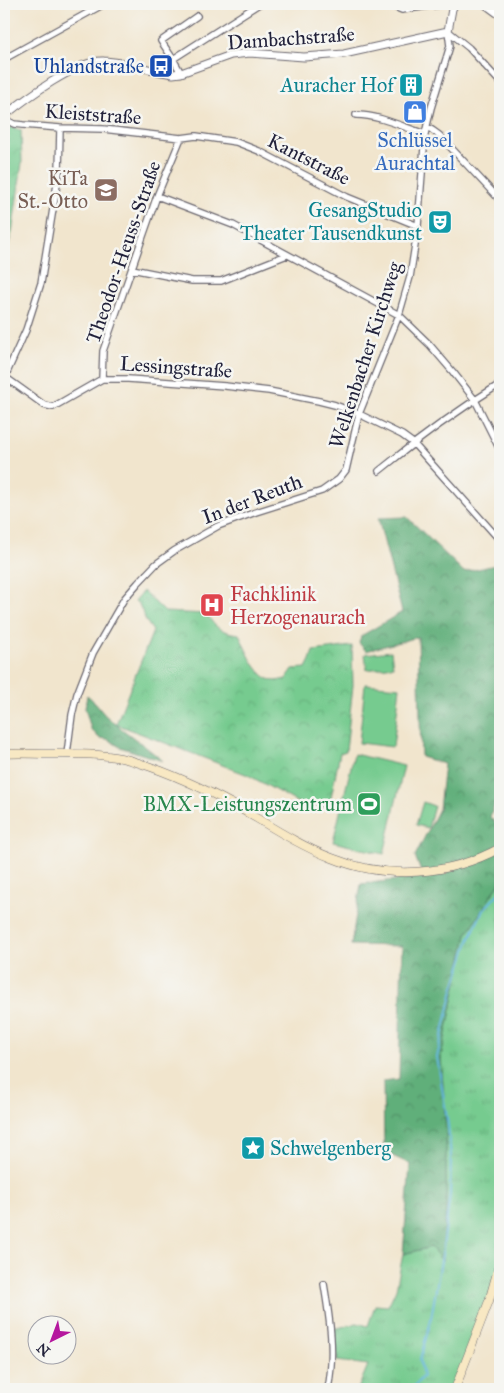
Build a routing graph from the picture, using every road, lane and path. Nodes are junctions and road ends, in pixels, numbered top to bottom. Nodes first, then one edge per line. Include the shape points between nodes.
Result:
1 (104, 4) edge
2 (259, 4) edge
3 (387, 4) edge
4 (451, 4) edge
5 (455, 4) edge
6 (485, 4) edge
7 (500, 15) edge
8 (197, 16) dead end
9 (448, 31) junction
10 (173, 58) junction
11 (4, 59) edge
12 (181, 73) junction
13 (500, 82) edge
14 (356, 115) dead end
15 (4, 118) edge
16 (427, 127) junction
17 (60, 128) junction
18 (425, 134) junction
19 (181, 138) junction
20 (157, 196) junction
21 (500, 200) edge
22 (418, 226) junction
23 (287, 255) junction
24 (132, 270) junction
25 (399, 315) junction
26 (4, 378) edge
27 (102, 379) junction
28 (500, 384) edge
29 (474, 400) junction
30 (359, 414) junction
31 (413, 442) junction
32 (500, 450) edge
33 (379, 471) dead end
34 (339, 480) joint
35 (499, 538) edge
36 (7, 754) edge
37 (67, 754) junction
38 (500, 849) edge
39 (500, 1262) edge
40 (324, 1284) dead end
41 (328, 1389) edge
42 (455, 1389) edge

1 - 11 street
2 - 10 street
3 - 4 street via 402,10
5 - 9 street, Welkenbacher Kirchweg
6 - 7 street
8 - 10 street via 161,41
9 - 12 street, Dambachstraße via 344,54 231,55
9 - 13 street via 469,48
9 - 16 street, Welkenbacher Kirchweg via 450,46
10 - 12 street
12 - 15 street, Dambachstraße via 94,61 38,91
14 - 18 street via 376,117
15 - 17 street, Kleiststraße via 14,124
16 - 18 street, Welkenbacher Kirchweg
16 - 21 street
17 - 19 street, Kleiststraße via 103,129
17 - 26 street via 59,172 41,283 26,330
18 - 22 street, Welkenbacher Kirchweg
19 - 20 street, Theodor-Heuss-Straße
19 - 22 street, Kantstraße via 196,136 236,142 347,197
20 - 23 street via 233,225
20 - 24 street, Theodor-Heuss-Straße
22 - 25 street, Welkenbacher Kirchweg via 410,277
23 - 24 street via 221,281 192,281
23 - 25 street
24 - 27 street, Theodor-Heuss-Straße via 103,351
25 - 29 street via 435,351
25 - 30 street, Welkenbacher Kirchweg
26 - 27 street, Lessingstraße via 44,405 54,407
27 - 30 street, Lessingstraße via 269,391 318,400
28 - 29 street
29 - 31 street
29 - 32 street
30 - 31 street, Lessingstraße
30 - 34 street, Welkenbacher Kirchweg via 346,470
31 - 33 street
31 - 35 street, Lessingstraße
34 - 37 street, In der Reuth via 322,491 218,526 156,564 124,600 93,653 77,694
36 - 37 main road
37 - 38 main road via 104,755 168,773 234,805 305,846 333,858 377,870 430,871 453,867
39 - 42 main road via 489,1301
40 - 41 street via 331,1328

